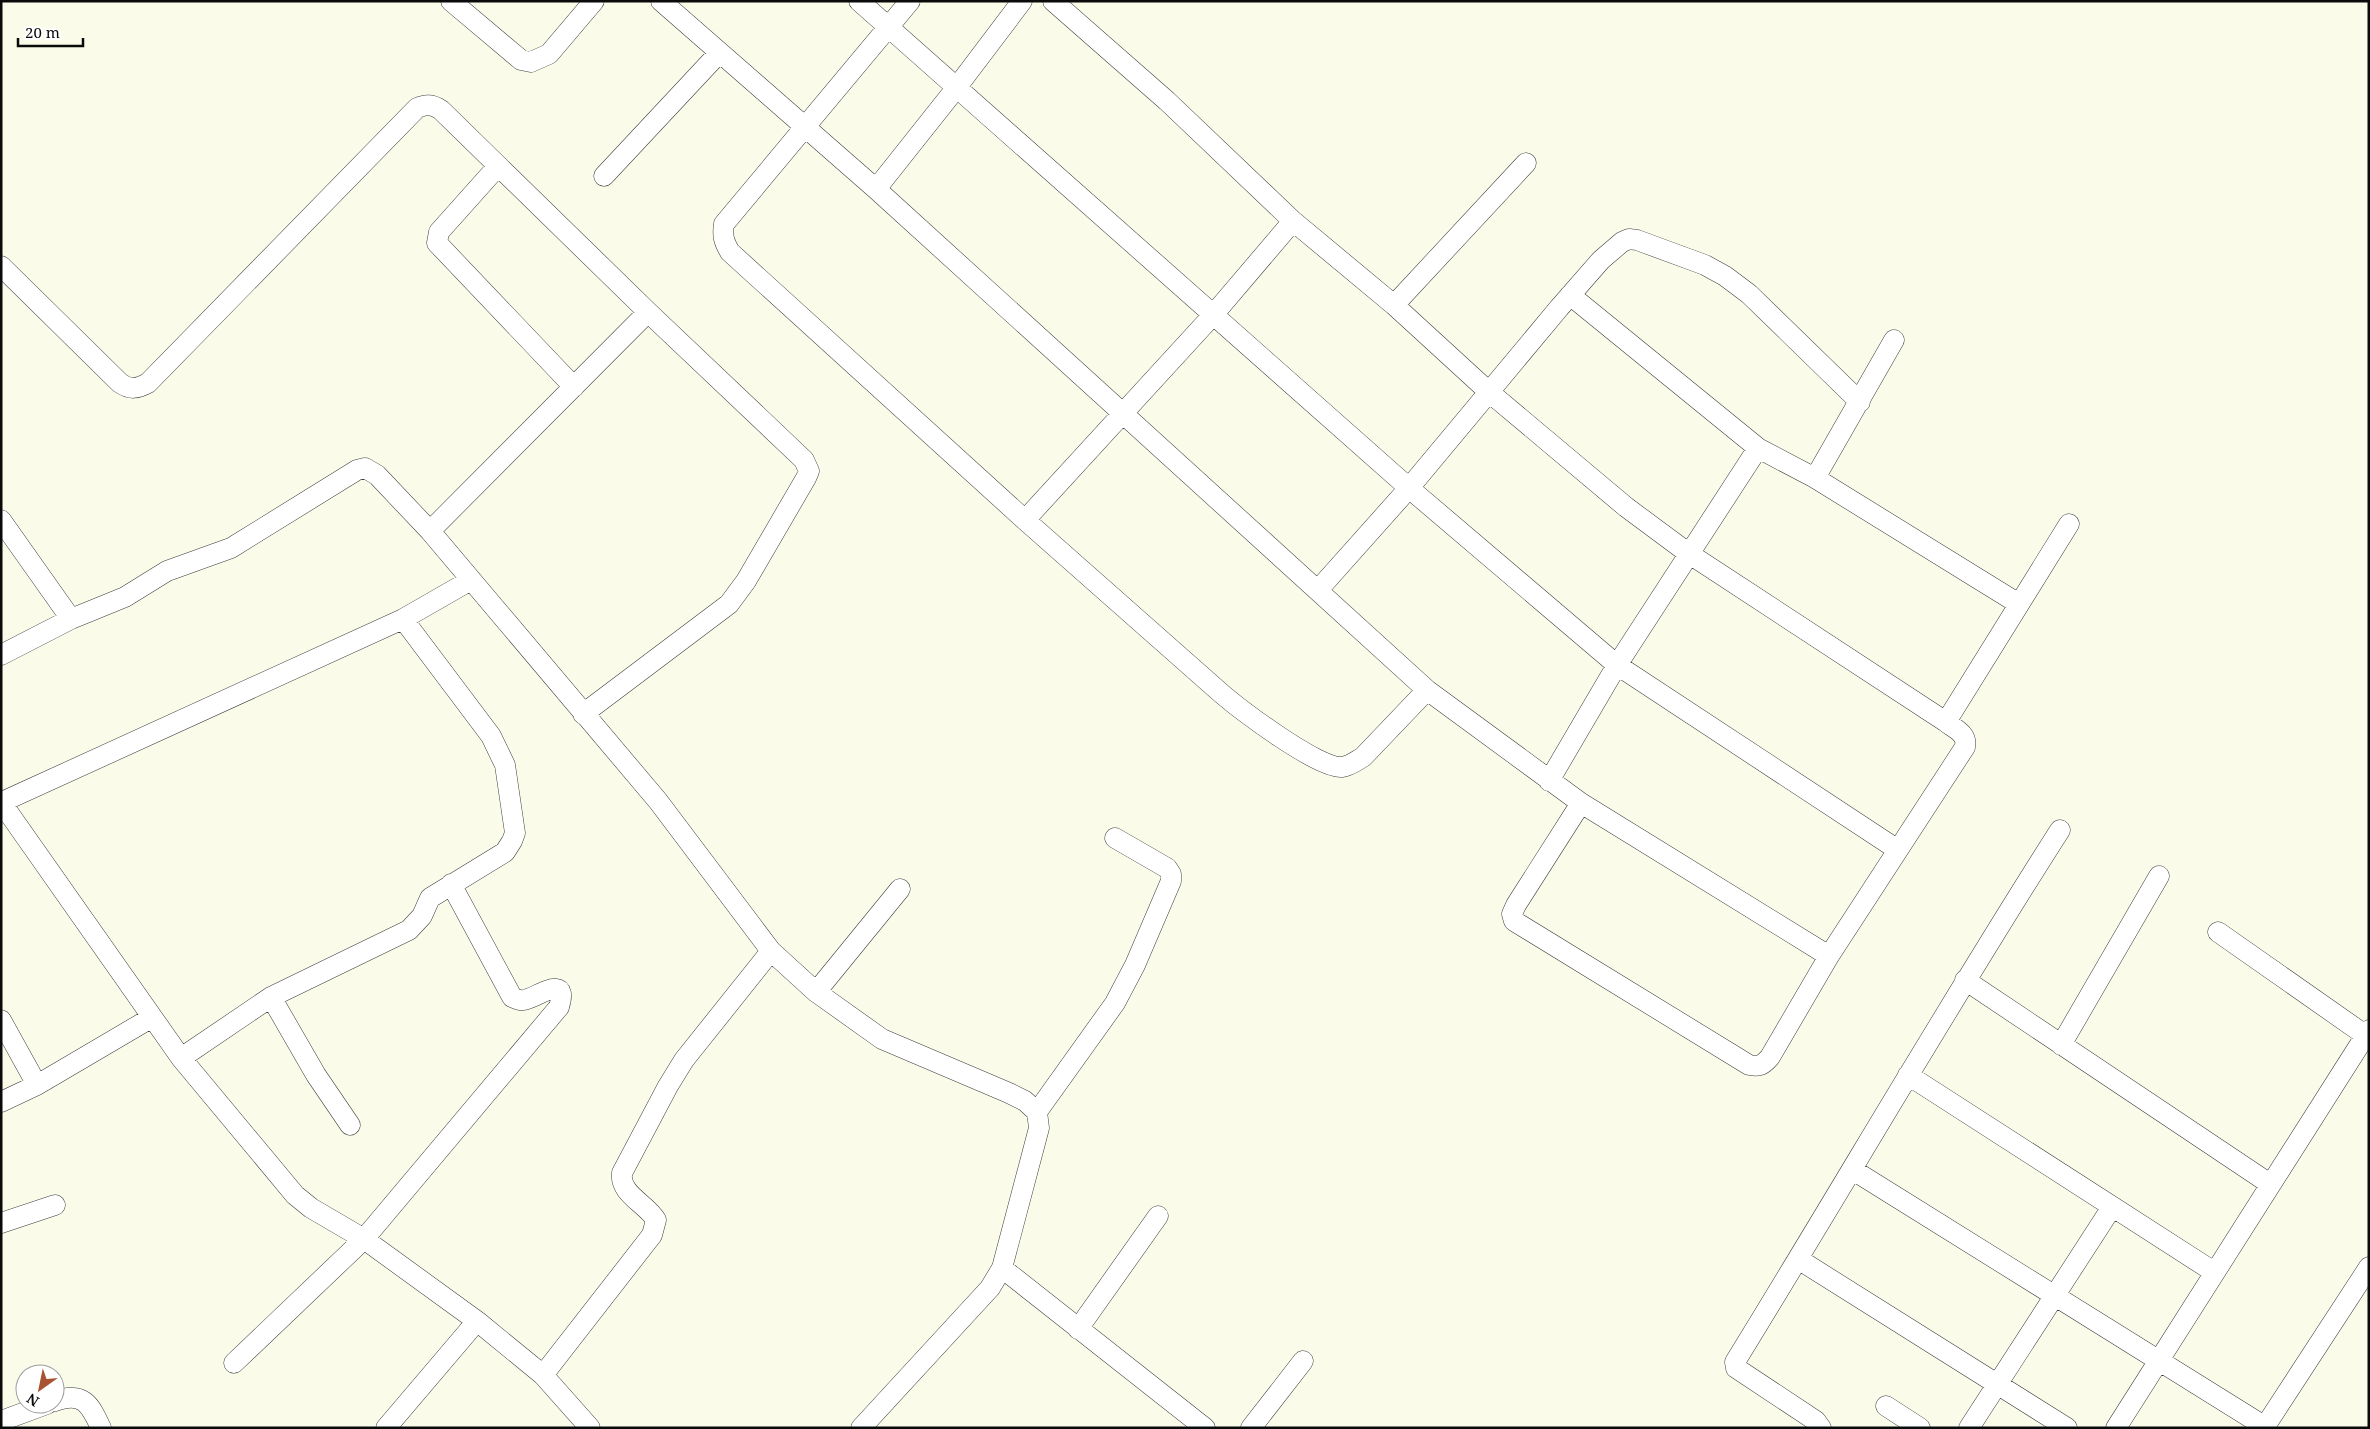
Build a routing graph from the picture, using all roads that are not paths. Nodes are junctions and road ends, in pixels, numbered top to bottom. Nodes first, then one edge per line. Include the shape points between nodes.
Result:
1 (451, 1) edge
2 (594, 1) edge
3 (661, 1) edge
4 (860, 1) edge
5 (910, 1) edge
6 (1022, 1) edge
7 (1052, 1) edge
8 (889, 25) junction
9 (719, 53) junction
10 (958, 87) junction
11 (804, 127) junction
12 (1526, 163) dead end
13 (498, 166) junction
14 (604, 176) dead end
15 (876, 189) junction
16 (1293, 221) junction
17 (1, 266) edge
18 (1570, 295) junction
19 (1394, 305) junction
20 (648, 312) junction
21 (1212, 315) junction
22 (1894, 340) dead end
23 (574, 387) junction
24 (1489, 392) junction
25 (1860, 402) junction
26 (1122, 414) junction
27 (1758, 448) junction
28 (1815, 478) junction
29 (1409, 488) junction
30 (1, 520) edge
31 (1025, 520) junction
32 (2068, 524) dead end
33 (430, 531) junction
34 (1688, 553) junction
35 (471, 580) junction
36 (1318, 590) junction
37 (2019, 604) junction
38 (71, 619) junction
39 (403, 620) junction
40 (1, 655) edge
41 (1617, 665) junction
42 (1427, 690) junction
43 (583, 714) junction
44 (1946, 722) junction
45 (1549, 781) junction
46 (2, 802) edge
47 (1581, 803) junction
48 (2060, 830) dead end
49 (1115, 838) dead end
50 (1898, 850) junction
51 (2160, 876) dead end
52 (451, 884) junction
53 (900, 888) dead end
54 (2218, 932) dead end
55 (771, 952) junction
56 (1829, 956) junction
57 (1965, 980) junction
58 (816, 992) junction
59 (270, 997) junction
60 (151, 1018) junction
61 (1, 1020) edge
62 (2367, 1032) edge
63 (2061, 1045) junction
64 (181, 1058) junction
65 (1908, 1075) junction
66 (37, 1085) junction
67 (1, 1102) edge
68 (1037, 1112) junction
69 (350, 1126) dead end
70 (1853, 1170) junction
71 (2270, 1184) junction
72 (55, 1205) dead end
73 (2112, 1207) junction
74 (1158, 1216) dead end
75 (1, 1223) edge
76 (364, 1239) junction
77 (1798, 1260) junction
78 (2369, 1267) edge
79 (1002, 1268) junction
80 (2214, 1272) junction
81 (2054, 1297) junction
82 (477, 1321) junction
83 (1078, 1329) junction
84 (1303, 1361) dead end
85 (2157, 1361) junction
86 (234, 1363) dead end
87 (543, 1375) junction
88 (1997, 1386) junction
89 (65, 1397) edge
90 (1886, 1406) dead end
91 (20, 1414) edge
92 (1, 1421) edge
93 (2265, 1427) edge
94 (101, 1428) edge
95 (386, 1428) edge
96 (590, 1428) edge
97 (861, 1428) edge
98 (1205, 1428) edge
99 (1251, 1428) edge
100 (1821, 1428) edge
101 (1920, 1428) edge
102 (1969, 1428) edge
103 (2067, 1428) edge
104 (2116, 1428) edge

1 - 2 street via 521,60 531,62 549,54
3 - 9 street
4 - 8 street
5 - 8 street
6 - 10 street
7 - 16 street via 1167,101
8 - 10 street
8 - 11 street
9 - 11 street
9 - 14 street
10 - 15 street
10 - 21 street
11 - 15 street
11 - 31 street via 724,224 724,242 730,252
12 - 19 street
13 - 17 street via 441,110 424,104 417,108 148,383 139,388 128,388 120,383
13 - 20 street
13 - 23 street via 439,232 438,247
15 - 26 street
16 - 19 street
16 - 21 street
18 - 24 street
18 - 25 street via 1622,242 1629,239 1646,243 1725,276 1749,294
18 - 27 street
19 - 24 street
20 - 23 street
20 - 43 street via 804,460 808,471 746,581 729,604
21 - 26 street
21 - 29 street
22 - 25 street
23 - 33 street
24 - 29 street
24 - 34 street via 1626,507
25 - 28 street
26 - 31 street
26 - 36 street
27 - 28 street
27 - 34 street
28 - 37 street
29 - 36 street
29 - 41 street
30 - 38 street
31 - 42 street via 1246,714 1325,764 1341,767 1363,757
32 - 37 street
33 - 35 street
33 - 38 street via 377,475 365,468 231,548 167,571 125,597
34 - 41 street
34 - 44 street
35 - 39 street
35 - 43 street
36 - 42 street
37 - 44 street
38 - 40 street
39 - 46 street
39 - 52 street via 491,736 505,765 514,820 512,841 505,852
41 - 45 street
41 - 50 street
42 - 45 street
43 - 55 street via 658,801
44 - 50 street via 1965,736 1965,747
45 - 47 street
46 - 60 street
47 - 56 street
47 - 56 street via 1516,905 1512,914 1520,927 1749,1065 1757,1066 1770,1057
48 - 57 street
49 - 68 street via 1167,868 1171,881 1136,965 1115,1003
50 - 56 street
51 - 63 street
52 - 59 street via 430,898 422,916 409,930
52 - 76 street via 512,996 525,1000 551,988 561,993 562,999 554,1014
53 - 58 street
54 - 62 street
55 - 58 street
55 - 87 street via 684,1060 622,1173 624,1187 656,1220 652,1235
57 - 63 street
57 - 65 street
58 - 68 street via 882,1039 1025,1101
59 - 64 street
59 - 69 street
60 - 64 street
60 - 66 street
61 - 66 street
62 - 71 street
63 - 71 street
64 - 76 street via 296,1196
65 - 70 street
65 - 73 street
66 - 67 street
68 - 79 street via 1040,1128
70 - 77 street
70 - 81 street
71 - 80 street
72 - 75 street
73 - 80 street
73 - 81 street
74 - 83 street
76 - 82 street
76 - 86 street
77 - 88 street
77 - 100 street via 1735,1364 1736,1368 1816,1421
78 - 93 street
79 - 83 street
79 - 97 street via 985,1294
80 - 85 street
81 - 85 street
81 - 88 street
82 - 87 street
82 - 95 street
83 - 98 street
84 - 99 street
85 - 93 street
85 - 104 street
87 - 96 street
88 - 102 street
88 - 103 street
89 - 94 street via 81,1399 94,1412
90 - 101 street
91 - 92 street

